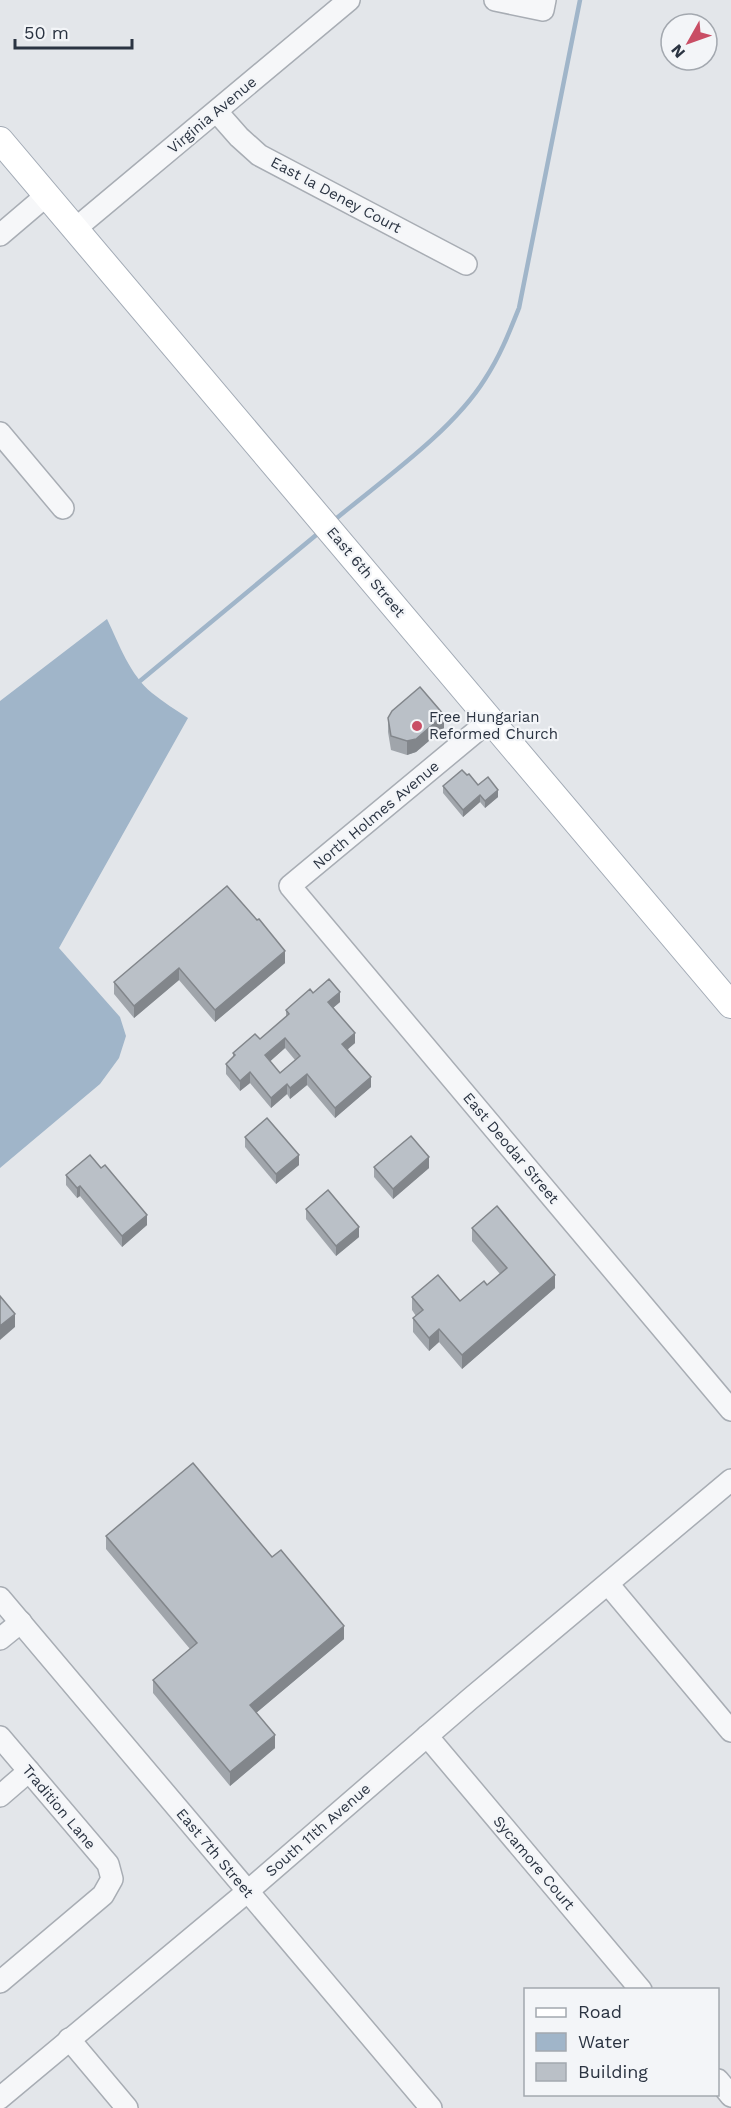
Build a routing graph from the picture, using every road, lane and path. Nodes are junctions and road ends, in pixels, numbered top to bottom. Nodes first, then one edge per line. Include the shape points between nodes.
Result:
1 (349, 0) edge
2 (495, 0) edge
3 (545, 0) edge
4 (217, 112) junction
5 (0, 140) edge
6 (47, 195) junction
7 (75, 229) junction
8 (0, 236) edge
9 (466, 264) dead end
10 (0, 433) edge
11 (63, 508) dead end
12 (490, 720) junction
13 (290, 886) joint
14 (731, 1005) edge
15 (731, 1410) edge
16 (731, 1480) edge
17 (608, 1584) junction
18 (0, 1598) edge
19 (21, 1622) junction
20 (0, 1640) edge
21 (731, 1731) edge
22 (427, 1736) junction
23 (0, 1737) edge
24 (29, 1771) junction
25 (0, 1796) edge
26 (248, 1891) junction
27 (0, 1982) edge
28 (640, 1988) edge
29 (69, 2039) junction
30 (719, 2082) edge
31 (731, 2096) edge
32 (0, 2098) edge
33 (127, 2108) edge
34 (431, 2108) edge

1 - 4 street, Virginia Avenue
2 - 3 street via 543,10
4 - 7 street, Virginia Avenue
4 - 9 street, East la Deney Court via 259,154
5 - 6 main road, East 6th Street
6 - 7 main road, East 6th Street
6 - 8 street
7 - 12 main road, East 6th Street
10 - 11 street
12 - 13 street, North Holmes Avenue
12 - 14 main road, East 6th Street
13 - 15 street, East Deodar Street
16 - 17 street, South 11th Avenue
17 - 21 street
17 - 22 street, South 11th Avenue
18 - 19 street, East 7th Street
19 - 20 street
19 - 26 street, East 7th Street
22 - 26 street, South 11th Avenue
22 - 28 street, Sycamore Court
23 - 24 street, Tradition Lane
24 - 25 street
24 - 27 street, Tradition Lane via 108,1864 112,1879 103,1895
26 - 29 street, South 11th Avenue
26 - 34 street, East 7th Street
29 - 32 street, South 11th Avenue
29 - 33 street
30 - 31 street

